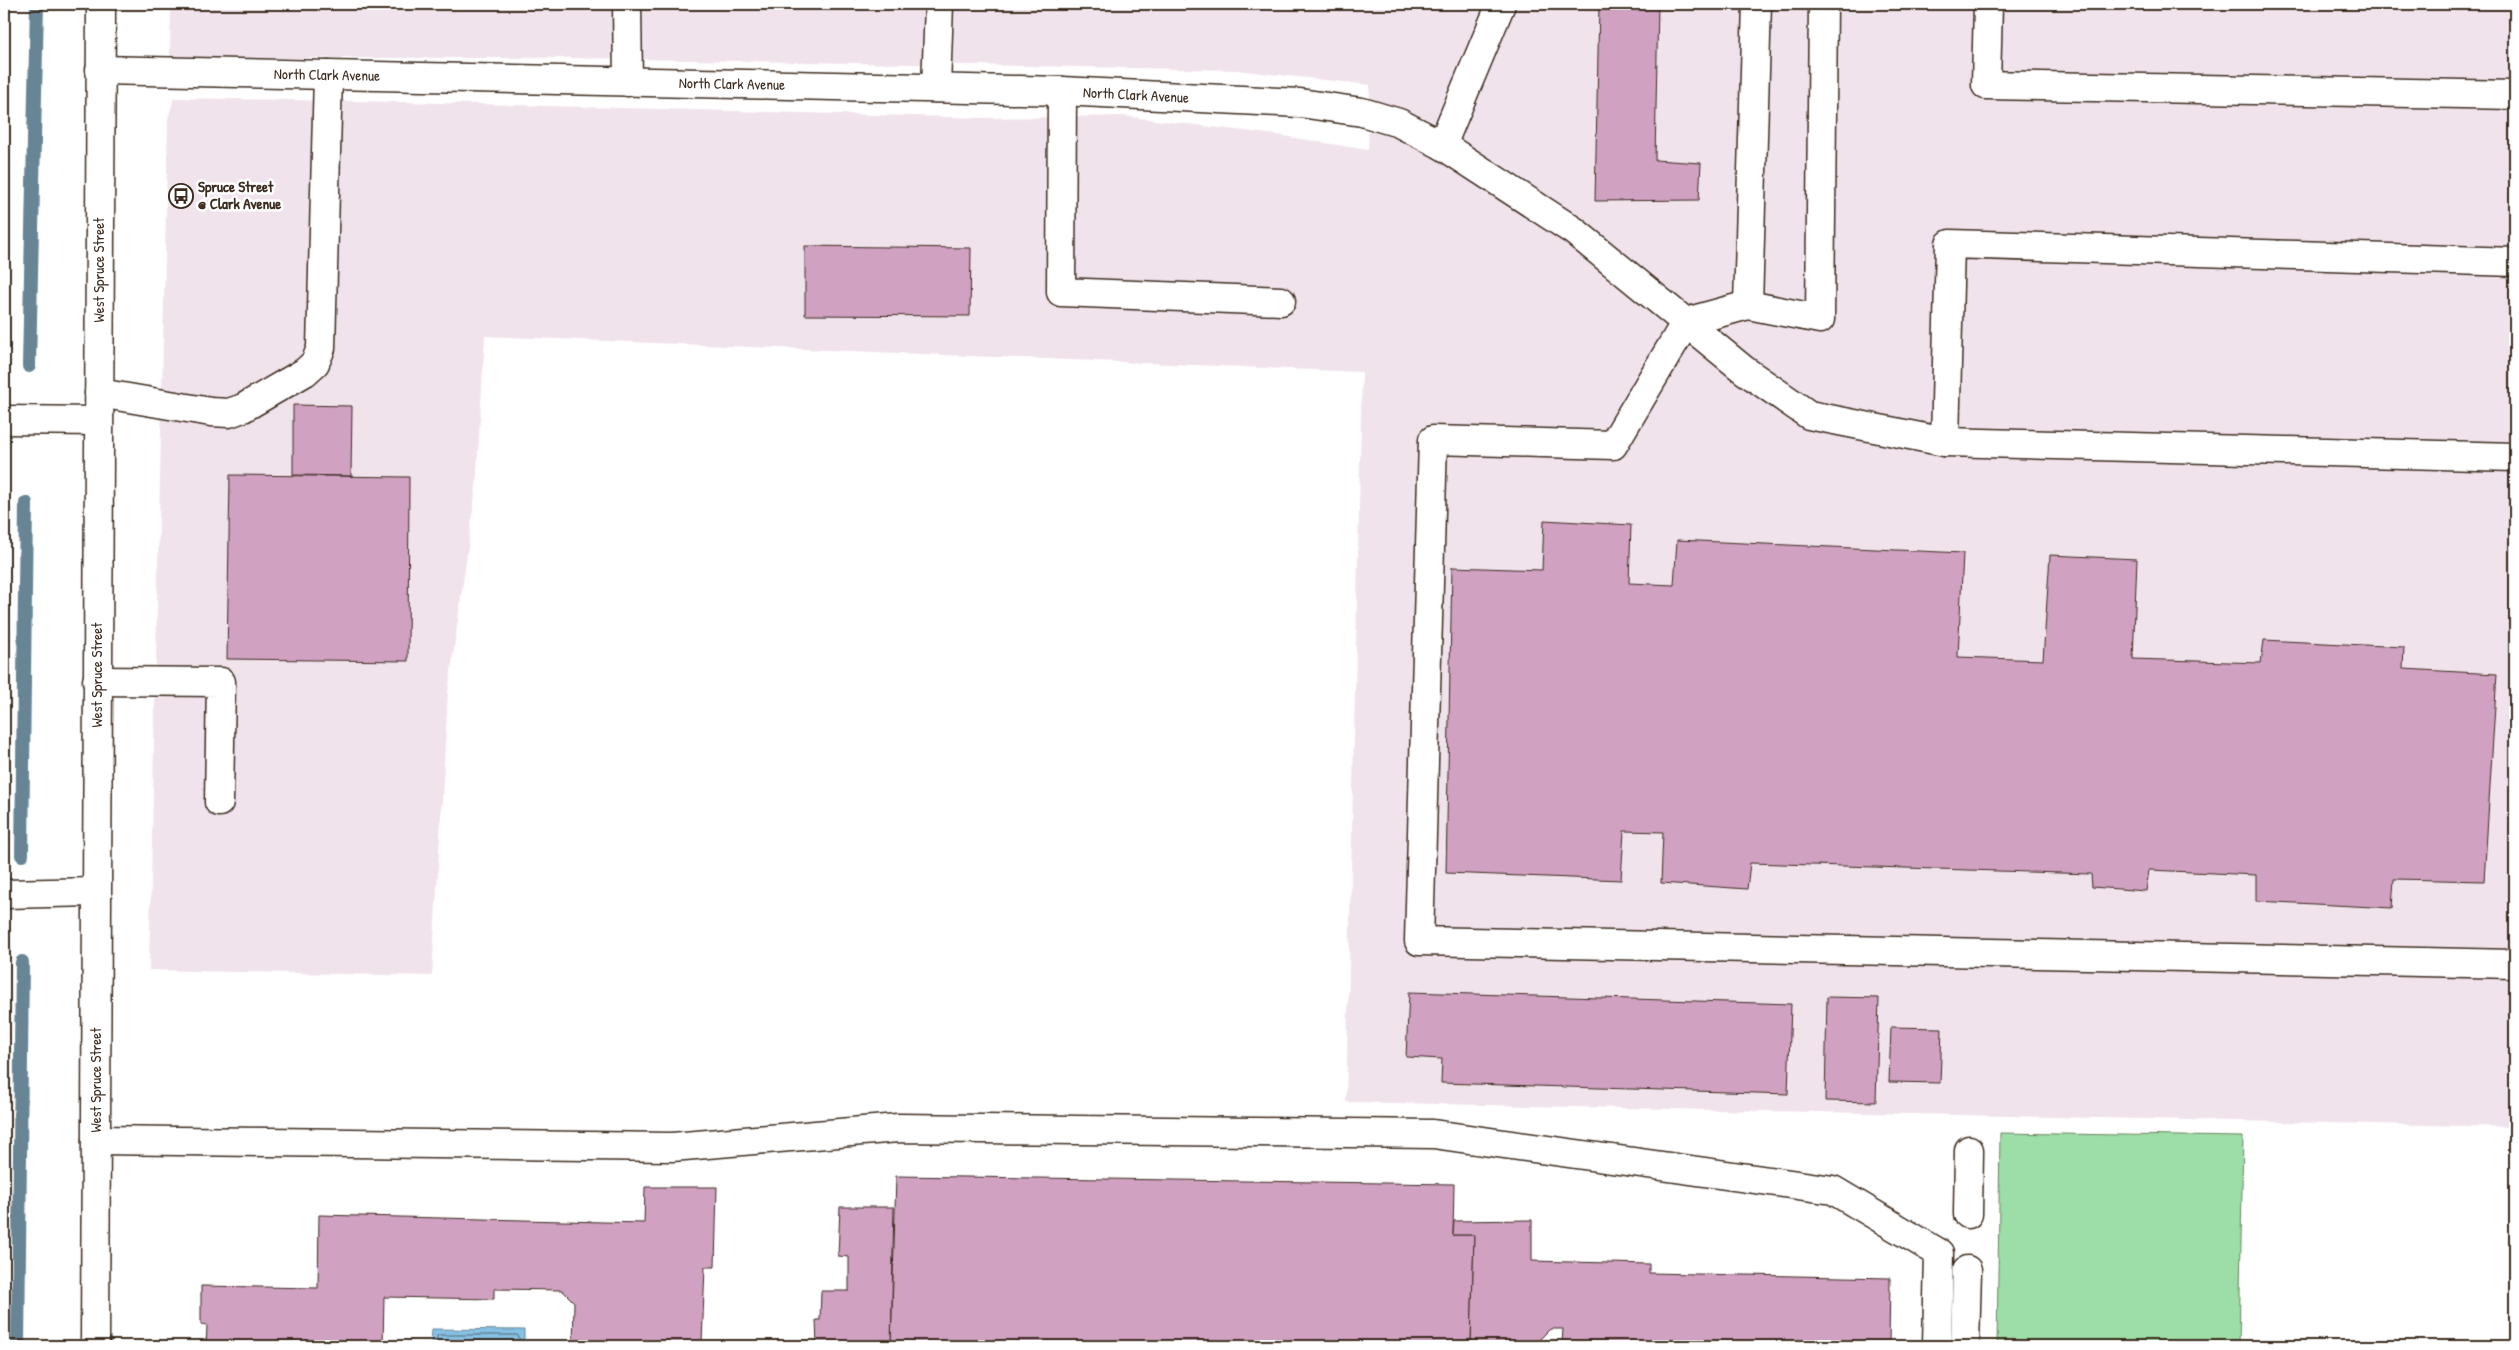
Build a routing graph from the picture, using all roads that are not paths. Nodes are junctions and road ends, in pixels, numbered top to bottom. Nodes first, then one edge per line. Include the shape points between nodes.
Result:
1 (101, 4) edge
2 (628, 4) edge
3 (939, 4) edge
4 (1502, 4) edge
5 (1757, 4) edge
6 (1824, 4) edge
7 (1988, 4) edge
8 (100, 70) junction
9 (328, 75) junction
10 (628, 82) junction
11 (936, 88) junction
12 (1062, 91) junction
13 (2515, 95) edge
14 (1442, 145) junction
15 (2515, 262) edge
16 (1281, 301) dead end
17 (1748, 305) junction
18 (1686, 322) junction
19 (99, 392) junction
20 (4, 420) edge
21 (98, 421) junction
22 (1944, 442) junction
23 (2515, 457) edge
24 (97, 681) junction
25 (219, 802) dead end
26 (96, 892) junction
27 (4, 894) edge
28 (2515, 964) edge
29 (96, 1140) junction
30 (1969, 1150) dead end
31 (1968, 1214) dead end
32 (1967, 1270) dead end
33 (95, 1346) edge
34 (1937, 1346) edge
35 (1965, 1346) edge

1 - 8 street, West Spruce Street
2 - 10 street
3 - 11 street
4 - 14 street
5 - 17 street
6 - 17 street via 1820,318
7 - 13 street via 1986,85
8 - 9 street, North Clark Avenue
8 - 19 street, West Spruce Street
9 - 10 street, North Clark Avenue
9 - 19 street via 321,348 315,362 305,372 229,413
10 - 11 street, North Clark Avenue
11 - 12 street, North Clark Avenue
12 - 14 street, North Clark Avenue via 1300,103 1362,112 1399,123
12 - 16 street via 1061,292
14 - 18 street, North Clark Avenue via 1574,231
15 - 22 street via 1950,244
17 - 18 street
18 - 22 street, North Clark Avenue via 1744,370 1809,415
18 - 28 street via 1613,445 1433,440 1419,941
19 - 21 street, West Spruce Street
20 - 21 street
21 - 24 street, West Spruce Street
22 - 23 street, North Clark Avenue
24 - 25 street via 221,682
24 - 26 street, West Spruce Street
26 - 27 street
26 - 29 street, West Spruce Street
29 - 33 street, West Spruce Street
29 - 34 street via 672,1148 898,1128 1433,1134 1833,1190 1939,1253
30 - 31 street
32 - 35 street

